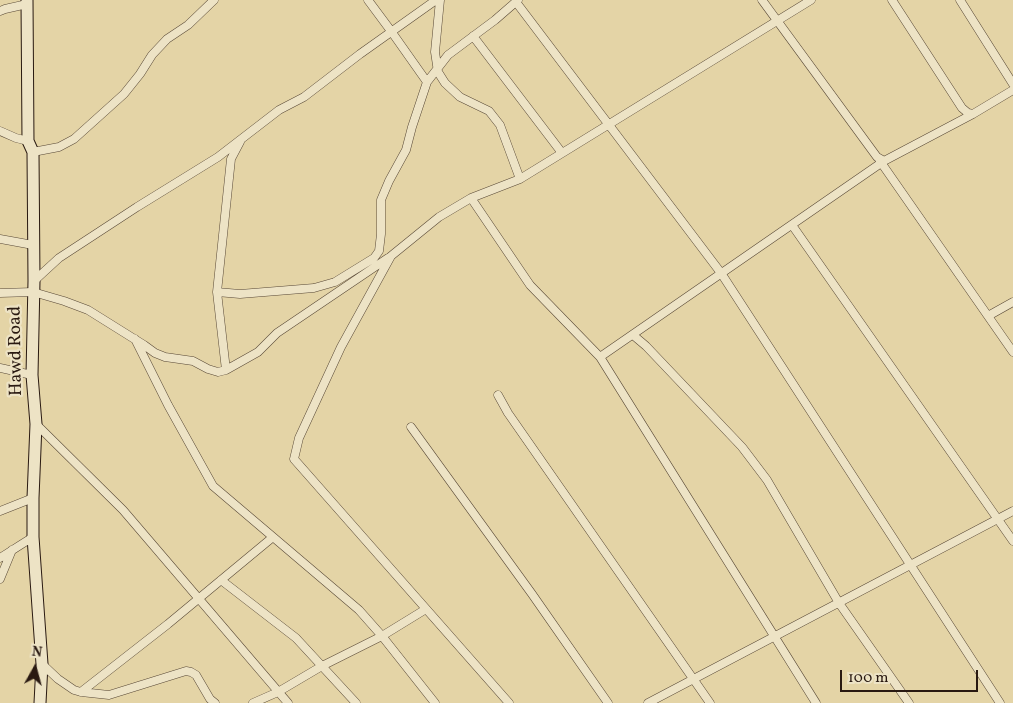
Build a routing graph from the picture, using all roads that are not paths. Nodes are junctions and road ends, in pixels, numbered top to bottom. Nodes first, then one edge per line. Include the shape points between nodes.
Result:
1 (214, 0) edge
2 (368, 0) edge
3 (436, 0) edge
4 (440, 0) edge
5 (762, 0) edge
6 (811, 0) edge
7 (892, 0) edge
8 (960, 0) edge
9 (517, 1) edge
10 (27, 2) edge
11 (0, 11) edge
12 (777, 21) junction
13 (391, 31) junction
14 (473, 36) junction
15 (438, 69) junction
16 (427, 82) junction
17 (1013, 84) edge
18 (1013, 90) edge
19 (973, 114) junction
20 (608, 125) junction
21 (0, 131) edge
22 (241, 140) junction
23 (28, 141) junction
24 (33, 152) junction
25 (562, 153) junction
26 (881, 161) junction
27 (520, 179) junction
28 (471, 198) junction
29 (792, 225) junction
30 (0, 239) edge
31 (33, 245) junction
32 (390, 256) junction
33 (721, 274) junction
34 (34, 286) junction
35 (216, 292) junction
36 (0, 293) edge
37 (1013, 302) edge
38 (988, 316) junction
39 (633, 334) junction
40 (135, 339) junction
41 (1013, 352) edge
42 (600, 357) junction
43 (0, 368) edge
44 (226, 370) junction
45 (32, 375) junction
46 (498, 395) dead end
47 (36, 424) junction
48 (411, 427) dead end
49 (33, 498) junction
50 (0, 511) edge
51 (1013, 511) edge
52 (998, 519) junction
53 (32, 537) junction
54 (273, 537) junction
55 (1013, 541) edge
56 (12, 550) junction
57 (0, 558) edge
58 (910, 565) junction
59 (0, 579) edge
60 (221, 580) junction
61 (199, 598) junction
62 (839, 603) junction
63 (426, 609) junction
64 (382, 636) junction
65 (774, 637) junction
66 (42, 664) junction
67 (322, 666) junction
68 (694, 679) junction
69 (81, 692) junction
70 (278, 692) junction
71 (40, 703) edge
72 (215, 703) edge
73 (253, 703) edge
74 (288, 703) edge
75 (356, 703) edge
76 (435, 703) edge
77 (509, 703) edge
78 (608, 703) edge
79 (648, 703) edge
80 (710, 703) edge
81 (816, 703) edge
82 (909, 703) edge
83 (1000, 703) edge

1 - 24 street via 188,25 167,39 124,94 74,139
2 - 13 street
3 - 13 street
4 - 15 street via 435,52
5 - 12 street
6 - 12 street
7 - 19 street via 962,108
8 - 17 street
9 - 14 street
9 - 20 street
10 - 11 street
10 - 23 main road, Hawd Road
12 - 20 street
12 - 26 street
13 - 16 street
13 - 22 street
14 - 15 street via 448,56
14 - 25 street
15 - 16 street
15 - 27 street via 450,88 489,111 500,125
16 - 35 street via 406,150 382,200 382,234 374,258 335,282 314,288 240,294
18 - 19 street
19 - 26 street
20 - 25 street
20 - 33 street
21 - 23 street
22 - 34 street via 59,258
22 - 35 street via 231,159
23 - 24 main road, Hawd Road
24 - 31 main road, Hawd Road
25 - 27 street
26 - 29 street
26 - 38 street
27 - 28 street
28 - 32 street via 439,217
28 - 42 street via 530,285
29 - 33 street
29 - 52 street
30 - 31 street
31 - 34 main road, Hawd Road
32 - 44 street via 278,333 258,352
32 - 63 street via 341,347 299,438 294,459
33 - 39 street
33 - 58 street
34 - 36 street
34 - 40 street via 88,310
34 - 45 main road, Hawd Road
35 - 44 street
37 - 38 street
38 - 41 street
39 - 42 street
39 - 62 street via 742,447 767,480
40 - 44 street via 165,357 193,361 218,372
40 - 54 street via 213,486
42 - 65 street
43 - 45 street
45 - 47 main road, Hawd Road
46 - 68 street
47 - 49 main road, Hawd Road
47 - 61 street via 123,510
48 - 78 street
49 - 50 street
49 - 53 main road, Hawd Road
51 - 52 street
52 - 55 street
52 - 58 street
53 - 56 street
53 - 66 main road, Hawd Road
54 - 60 street
54 - 64 street via 359,610
56 - 57 street
56 - 59 street
58 - 62 street
58 - 83 street
60 - 61 street
60 - 67 street via 296,638
61 - 69 street
61 - 70 street
62 - 65 street
62 - 82 street
63 - 64 street
63 - 77 street
64 - 67 street
64 - 76 street
65 - 68 street
65 - 81 street
66 - 69 street via 58,679
66 - 71 main road, Hawd Road
67 - 70 street
67 - 75 street
68 - 79 street
68 - 80 street
69 - 72 street via 109,695 186,671 196,675
70 - 73 street
70 - 74 street

